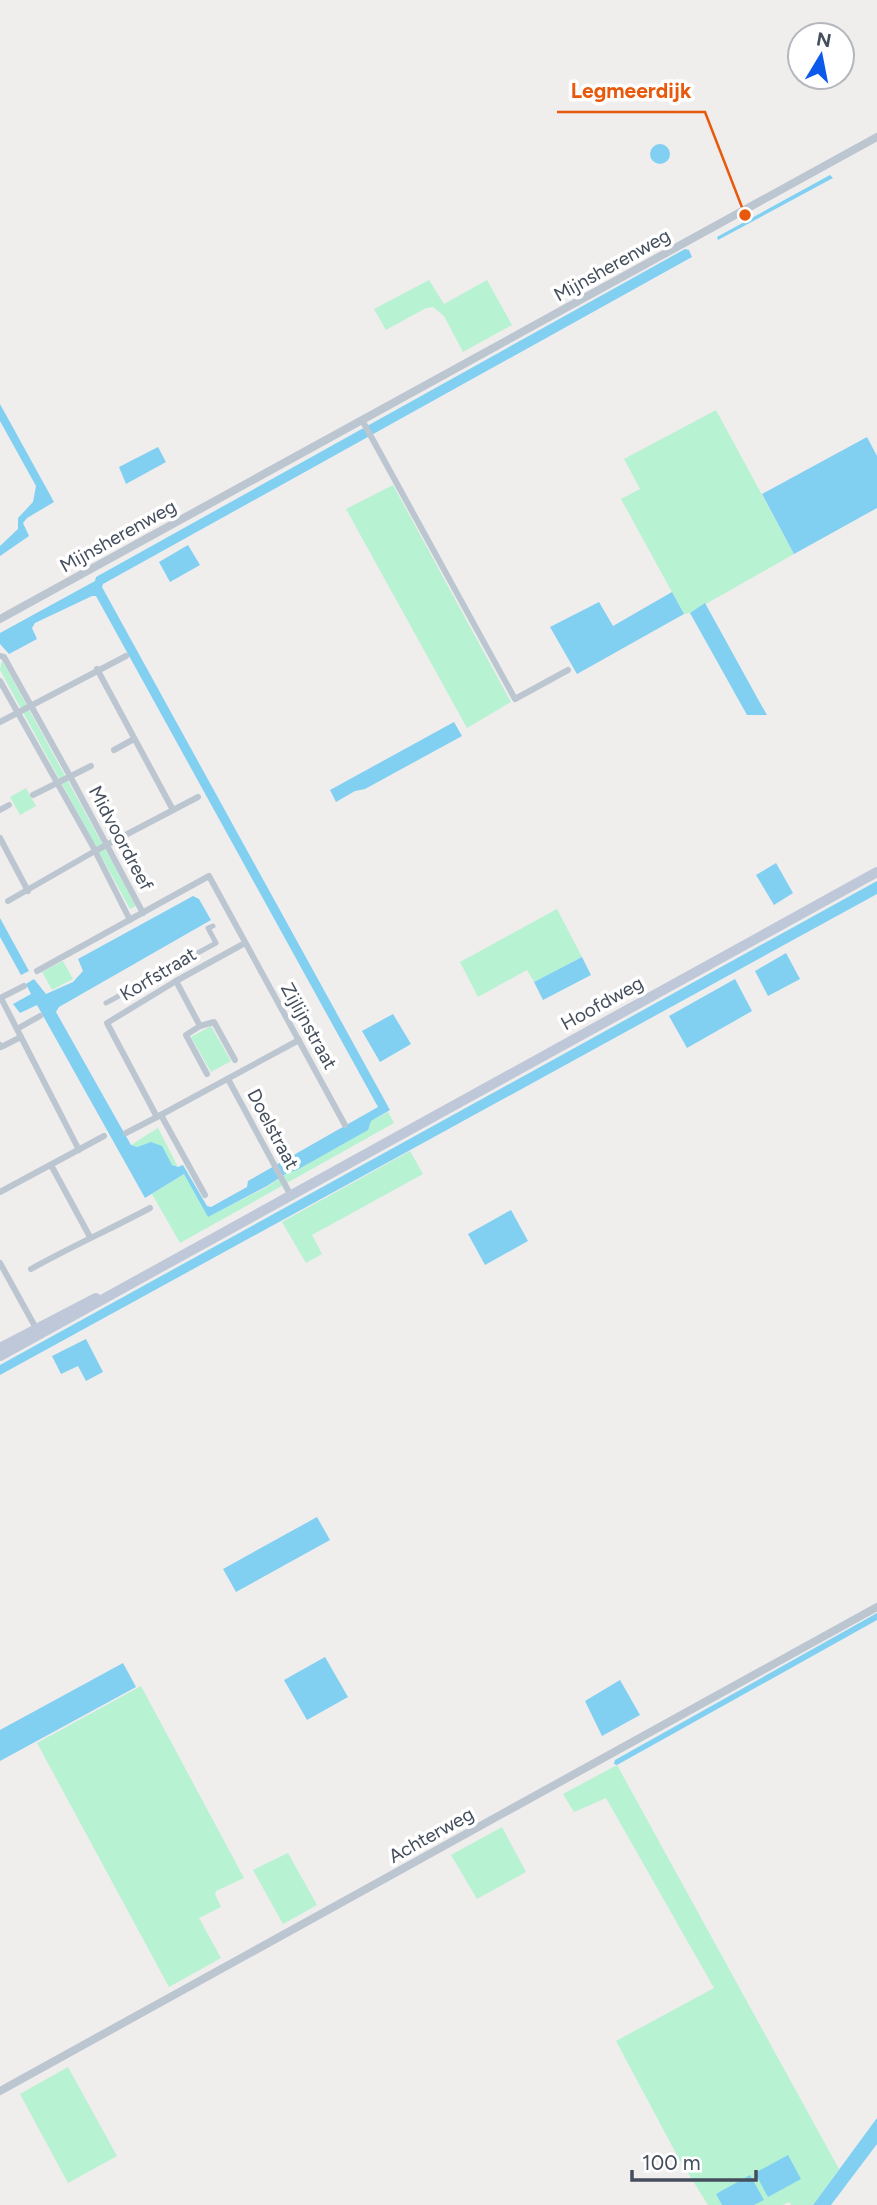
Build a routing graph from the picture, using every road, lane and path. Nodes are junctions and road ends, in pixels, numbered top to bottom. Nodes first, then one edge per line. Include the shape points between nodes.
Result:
1 (877, 137) edge
2 (364, 423) junction
3 (0, 619) edge
4 (0, 656) edge
5 (126, 656) dead end
6 (97, 669) junction
7 (568, 670) dead end
8 (0, 681) edge
9 (30, 704) junction
10 (17, 712) junction
11 (0, 722) edge
12 (134, 739) junction
13 (114, 750) dead end
14 (91, 765) dead end
15 (71, 776) junction
16 (57, 782) junction
17 (33, 795) dead end
18 (198, 797) dead end
19 (9, 805) dead end
20 (0, 810) edge
21 (173, 810) junction
22 (0, 838) edge
23 (107, 846) junction
24 (95, 851) junction
25 (877, 872) edge
26 (28, 891) junction
27 (8, 901) dead end
28 (143, 913) junction
29 (130, 920) junction
30 (213, 926) dead end
31 (245, 943) junction
32 (37, 971) dead end
33 (176, 981) junction
34 (23, 986) dead end
35 (0, 998) edge
36 (106, 1003) dead end
37 (40, 1016) dead end
38 (201, 1026) junction
39 (17, 1029) junction
40 (21, 1037) junction
41 (299, 1040) junction
42 (0, 1045) edge
43 (235, 1060) dead end
44 (207, 1074) dead end
45 (228, 1079) junction
46 (159, 1116) junction
47 (345, 1125) dead end
48 (126, 1133) dead end
49 (104, 1136) dead end
50 (79, 1150) junction
51 (51, 1164) junction
52 (0, 1192) edge
53 (290, 1194) junction
54 (205, 1195) dead end
55 (150, 1208) dead end
56 (90, 1237) junction
57 (0, 1263) edge
58 (31, 1269) dead end
59 (38, 1332) junction
60 (0, 1348) edge
61 (0, 1356) edge
62 (877, 1607) edge
63 (0, 2091) edge

1 - 2 street, Mijnsherenweg
2 - 3 street, Mijnsherenweg
2 - 7 street via 515,699
4 - 9 street, Midvoordreef
5 - 6 street
6 - 9 street
6 - 12 street
8 - 10 street, Midvoordreef
9 - 10 street
9 - 15 street, Midvoordreef
10 - 11 street
10 - 16 street, Midvoordreef
12 - 13 street
12 - 21 street
14 - 15 street, Midvoordreef
15 - 16 street, Midvoordreef
15 - 23 street, Midvoordreef
16 - 17 street, Midvoordreef
16 - 24 street, Midvoordreef
18 - 21 street
19 - 20 street
21 - 23 street
22 - 26 street
23 - 24 street
23 - 28 street, Midvoordreef
24 - 26 street
24 - 29 street, Midvoordreef
25 - 53 main road, Hoofdweg
26 - 27 street
28 - 29 street, Midvoordreef
28 - 31 street, Zijlijnstraat via 209,876
29 - 32 street
30 - 36 street via 208,928 216,943
31 - 33 street, Korfstraat
31 - 41 street, Zijlijnstraat
33 - 38 street
33 - 46 street, Korfstraat via 107,1023
34 - 35 street
35 - 39 street
37 - 39 street
38 - 43 street via 214,1022
38 - 44 street via 187,1035
39 - 40 street
40 - 42 street
40 - 50 street
41 - 45 street
41 - 47 street, Zijlijnstraat
45 - 46 street
45 - 53 street, Doelstraat
46 - 48 street
46 - 54 street, Korfstraat
49 - 50 street
50 - 51 street
51 - 52 street
51 - 56 street
53 - 59 main road, Hoofdweg
55 - 56 street
56 - 58 street
57 - 59 street
59 - 60 main road, Hoofdweg
59 - 61 main road, Hoofdweg
62 - 63 street, Achterweg

